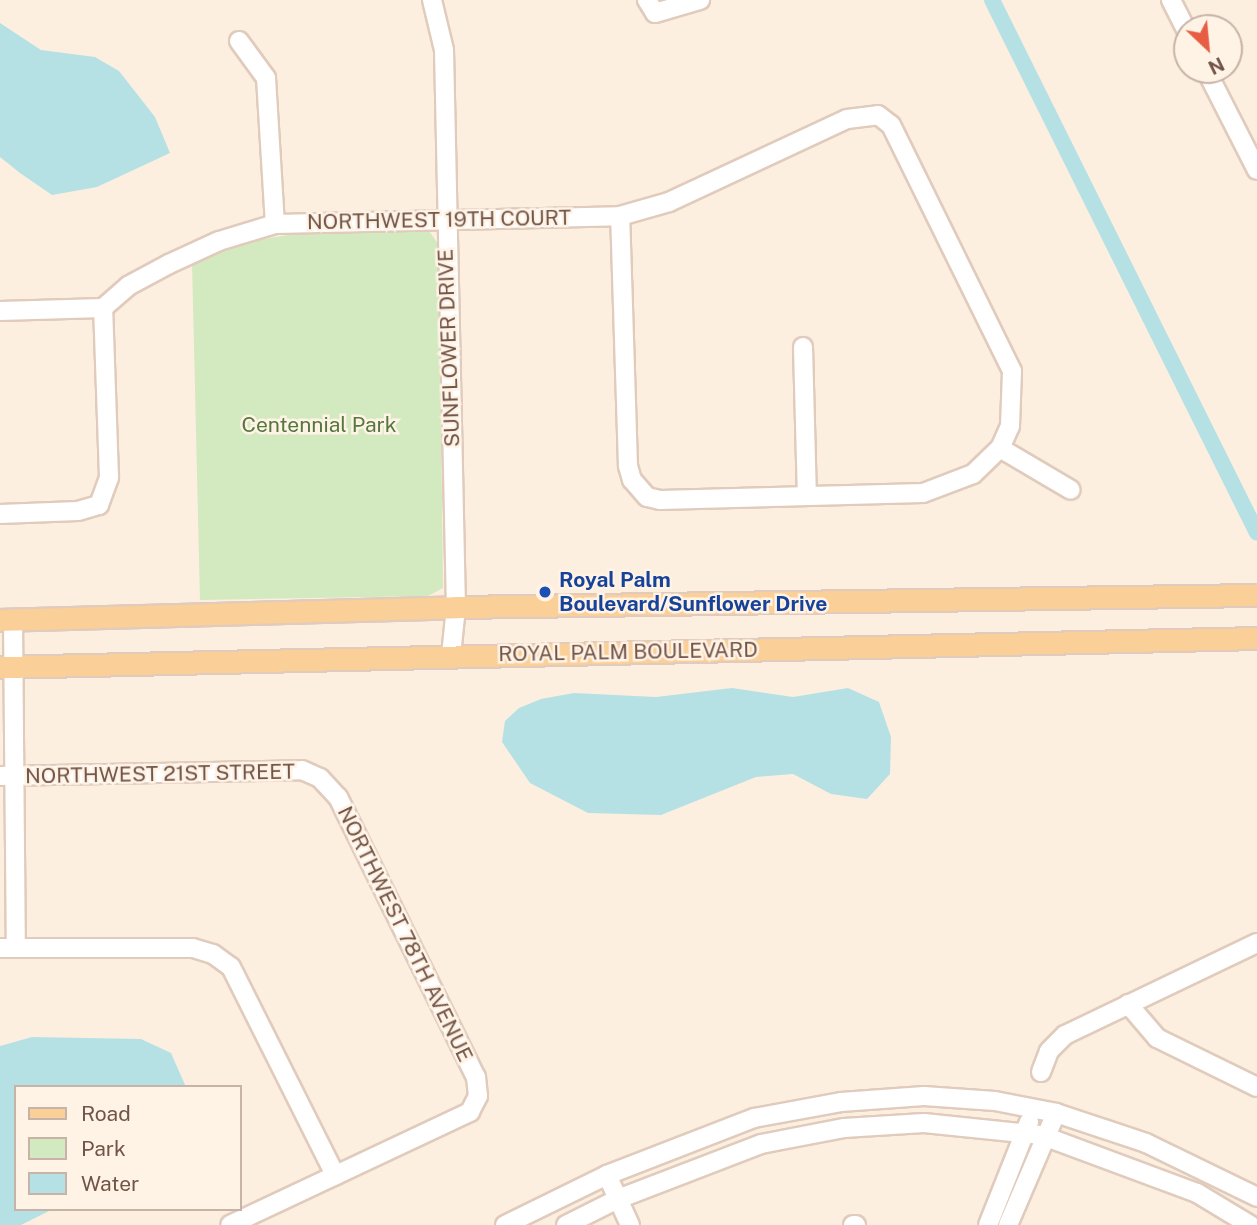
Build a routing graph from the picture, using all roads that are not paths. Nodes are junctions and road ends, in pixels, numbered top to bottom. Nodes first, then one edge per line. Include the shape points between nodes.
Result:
1 (432, 0) edge
2 (701, 0) edge
3 (651, 7) edge
4 (239, 41) dead end
5 (1213, 84) edge
6 (1257, 170) edge
7 (620, 216) junction
8 (445, 218) junction
9 (275, 224) junction
10 (103, 308) junction
11 (0, 311) edge
12 (803, 347) dead end
13 (1000, 448) junction
14 (1071, 490) dead end
15 (807, 495) junction
16 (0, 514) edge
17 (1257, 595) edge
18 (456, 607) junction
19 (6, 620) edge
20 (1257, 638) edge
21 (451, 655) junction
22 (7, 667) edge
23 (7, 775) edge
24 (320, 778) joint
25 (1257, 943) edge
26 (8, 948) edge
27 (1128, 1004) junction
28 (1041, 1072) dead end
29 (1257, 1087) edge
30 (1034, 1109) junction
31 (1056, 1112) junction
32 (1024, 1132) junction
33 (1046, 1137) junction
34 (335, 1175) junction
35 (607, 1175) junction
36 (1257, 1197) edge
37 (618, 1199) junction
38 (230, 1225) edge
39 (505, 1225) edge
40 (566, 1225) edge
41 (630, 1225) edge
42 (988, 1225) edge
43 (1008, 1225) edge
44 (1250, 1225) edge

1 - 8 street, SUNFLOWER DRIVE via 444,50
2 - 3 street
4 - 9 street via 266,78
5 - 6 street
7 - 8 street, NORTHWEST 19TH COURT
7 - 13 street, NORTHWEST 19TH COURT via 669,202 847,119 878,115 891,125 1012,371 1010,426
7 - 15 street via 628,466 638,490 660,500
8 - 9 street, NORTHWEST 19TH COURT
8 - 18 street, SUNFLOWER DRIVE
9 - 10 street, NORTHWEST 19TH COURT via 219,241 169,264 128,286
10 - 11 street
10 - 16 street via 109,477 99,505 78,511
12 - 15 street
13 - 14 street
13 - 15 street via 973,474 950,487 923,493
17 - 18 main road
18 - 19 main road
18 - 21 street, SUNFLOWER DRIVE
19 - 22 street
20 - 21 main road, ROYAL PALM BOULEVARD
21 - 22 main road, ROYAL PALM BOULEVARD
22 - 23 street
23 - 24 street, NORTHWEST 21ST STREET via 302,770
23 - 26 street
24 - 34 street, NORTHWEST 78TH AVENUE via 338,797 477,1077 478,1096 470,1112
25 - 27 street
26 - 34 street via 193,948 214,954 231,967
27 - 28 street via 1065,1035 1049,1051
27 - 29 street via 1157,1038
30 - 31 street
30 - 32 street
30 - 35 street via 924,1096 841,1102 754,1118
31 - 33 street
31 - 36 street via 1158,1148
32 - 33 street
32 - 37 street via 924,1123 844,1128 761,1144
32 - 42 street
33 - 43 street
33 - 44 street via 1197,1193
34 - 38 street
35 - 37 street
35 - 39 street
37 - 40 street
37 - 41 street

